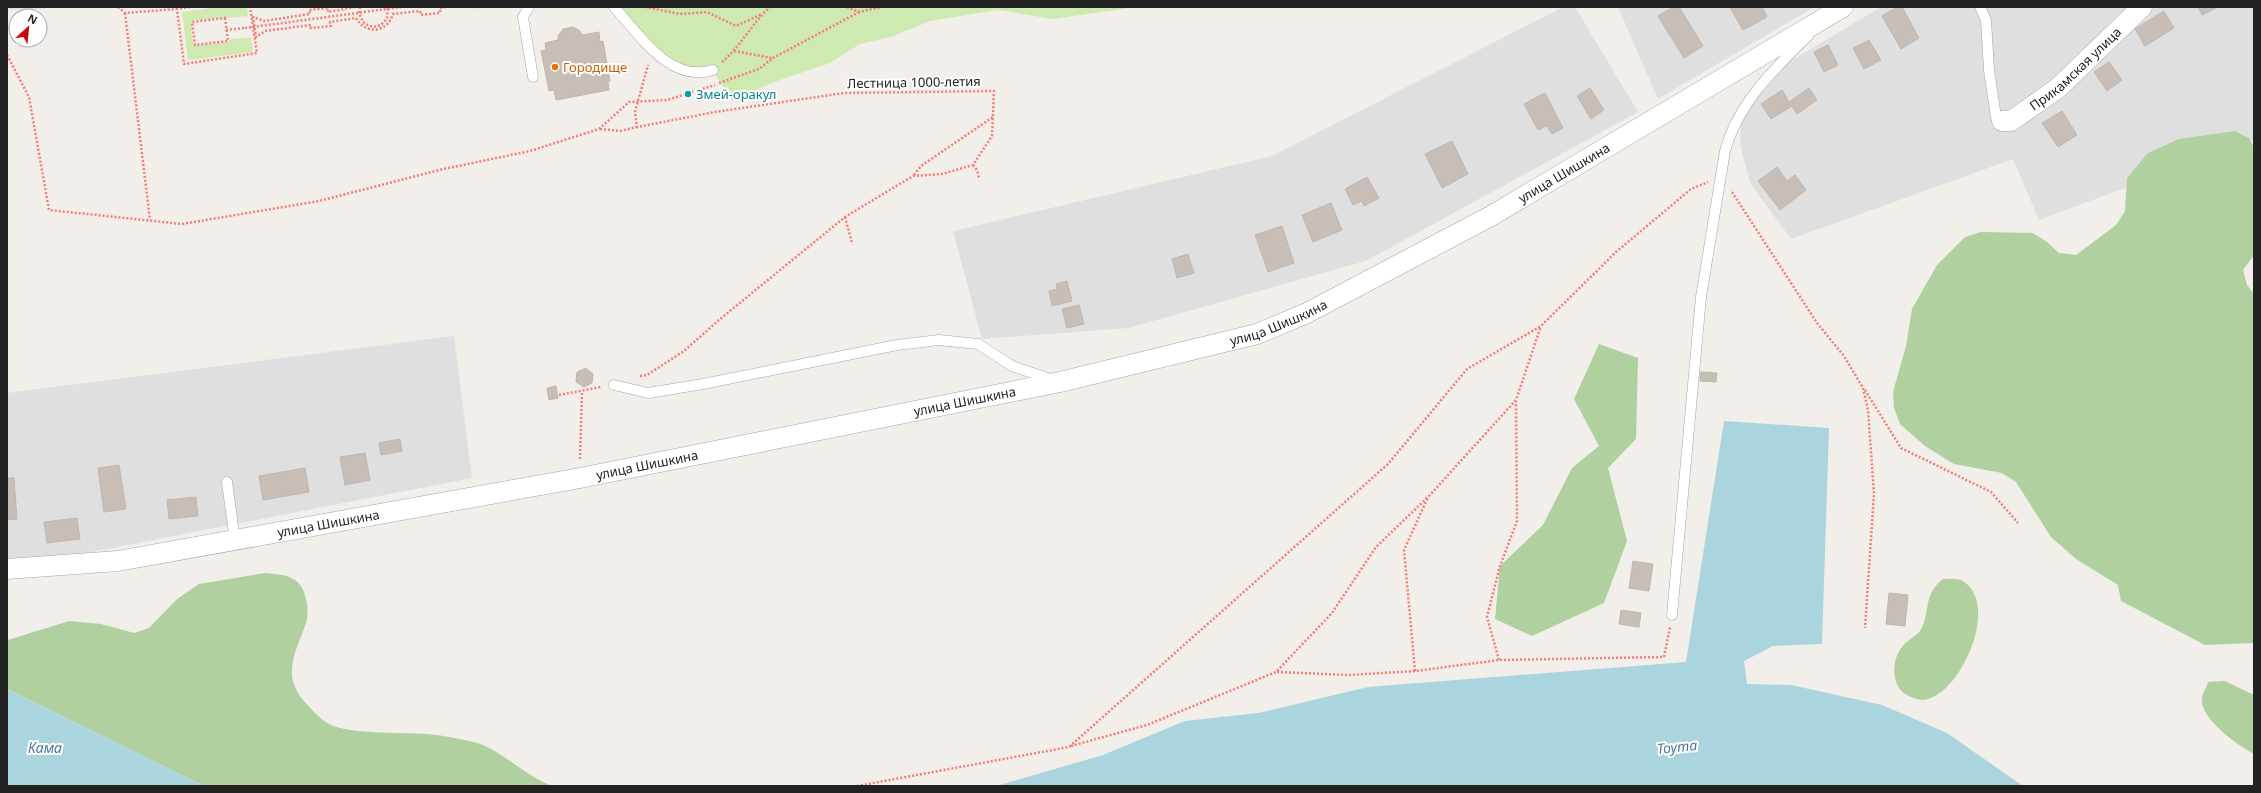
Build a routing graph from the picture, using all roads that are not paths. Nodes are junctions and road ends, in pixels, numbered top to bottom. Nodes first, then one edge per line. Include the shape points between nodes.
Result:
1 (529, 7) edge
2 (614, 7) edge
3 (1980, 7) edge
4 (2142, 7) edge
5 (1836, 12) edge
6 (713, 70) road end
7 (533, 77) dead end
8 (2002, 122) joint
9 (1060, 382) junction
10 (614, 385) dead end
11 (227, 482) dead end
12 (235, 541) junction
13 (7, 569) edge
14 (1672, 615) road end

1 - 7 lane via 523,17
2 - 6 lane via 671,66 700,72
3 - 8 lane via 1986,20 1989,70 1996,117
4 - 8 street, Прикамская улица via 2058,88 2011,121
5 - 9 street, улица Шишкина via 1491,216 1307,313 1257,334
5 - 14 lane via 1778,64 1740,111 1726,144 1701,297
9 - 10 lane via 1012,366 978,344 939,340 897,345 648,393
9 - 12 street, улица Шишкина via 588,476
11 - 12 lane
12 - 13 street, улица Шишкина via 118,561

